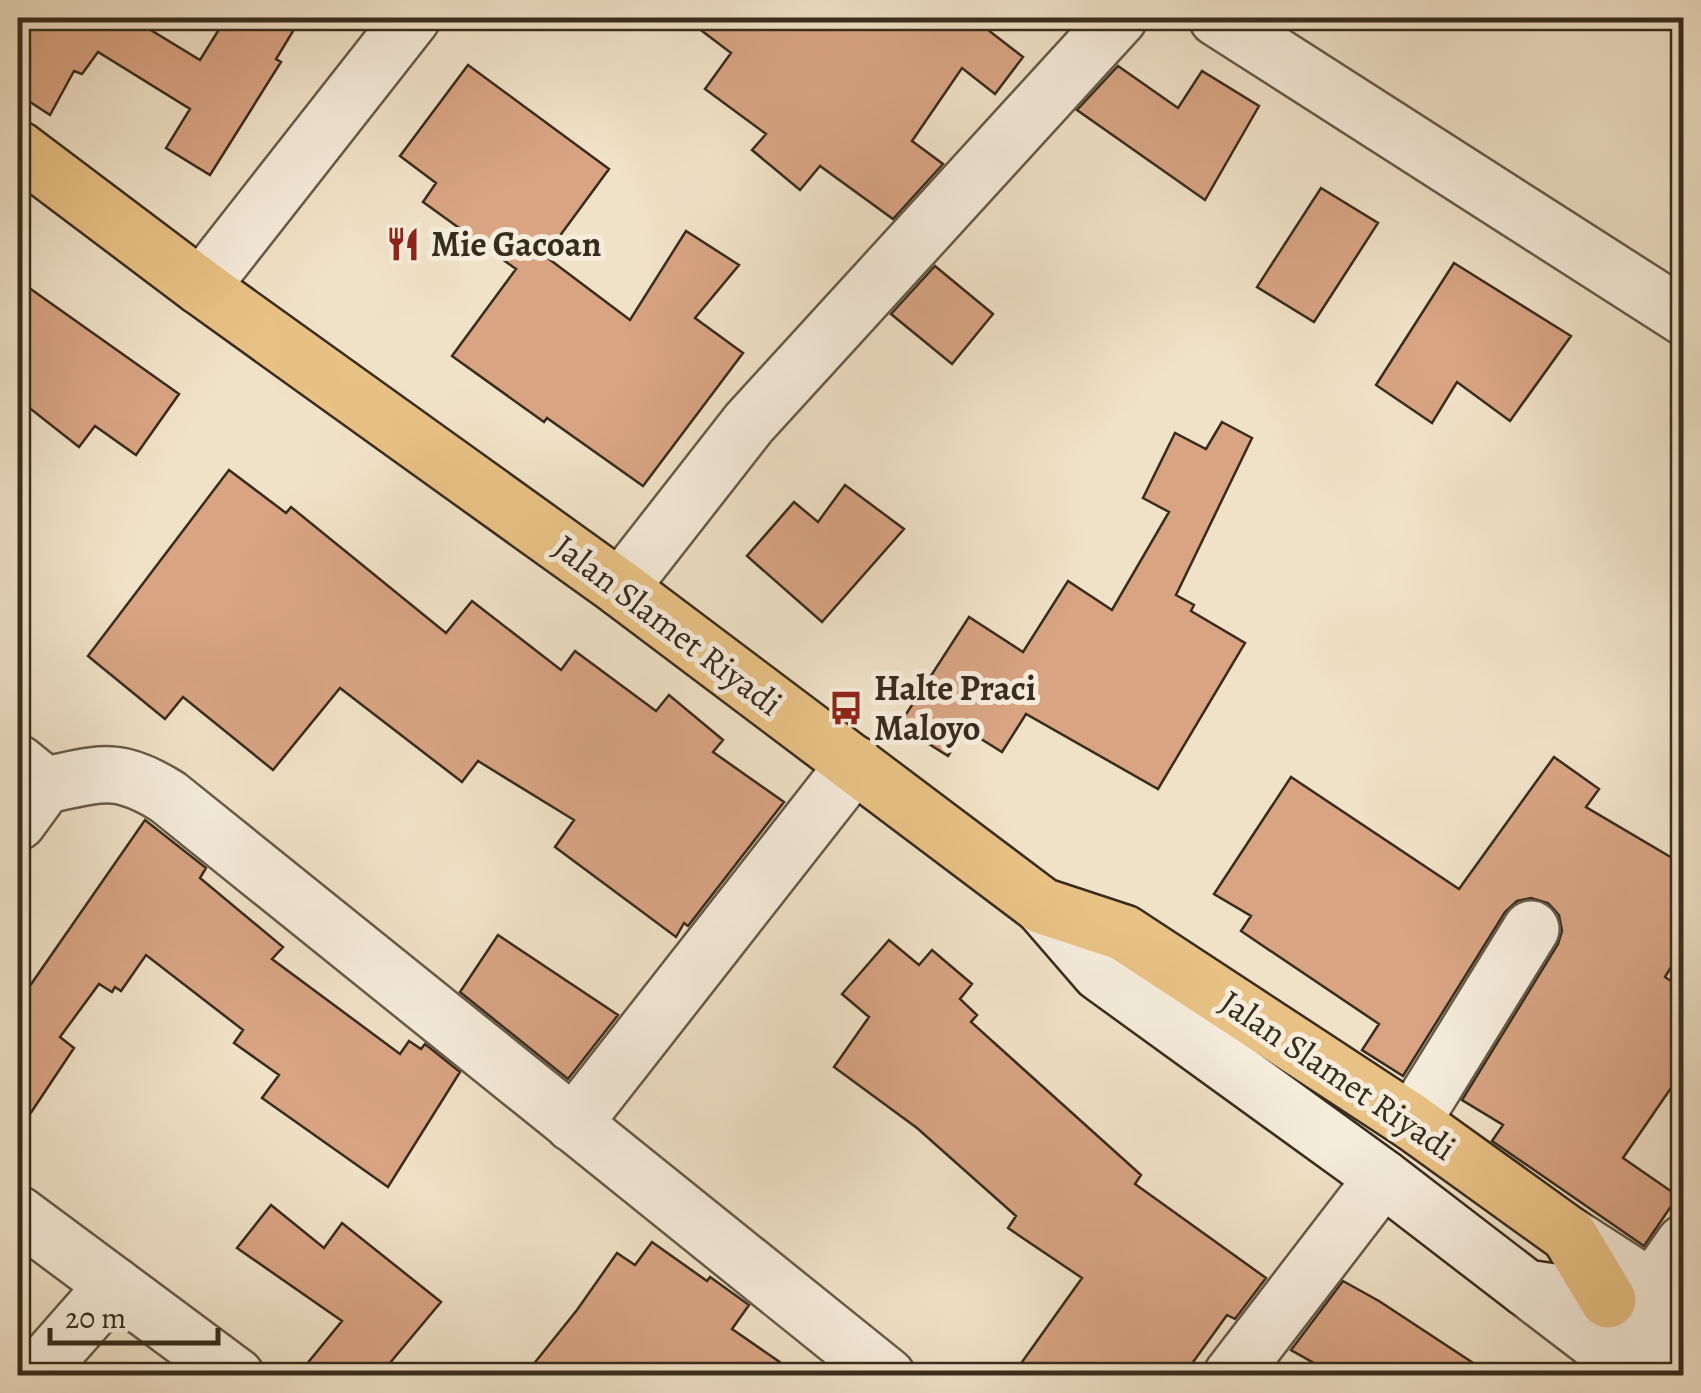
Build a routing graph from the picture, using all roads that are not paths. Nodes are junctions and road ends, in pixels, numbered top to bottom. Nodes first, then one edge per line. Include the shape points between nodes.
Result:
1 (412, 18) edge
2 (1120, 18) edge
3 (1217, 18) edge
4 (18, 149) edge
5 (201, 287) junction
6 (1684, 317) edge
7 (620, 588) junction
8 (855, 764) junction
9 (27, 790) edge
10 (1042, 906) junction
11 (1532, 928) dead end
12 (1412, 1122) junction
13 (573, 1124) junction
14 (1383, 1178) junction
15 (18, 1214) edge
16 (1684, 1243) edge
17 (114, 1286) junction
18 (1526, 1288) junction
19 (1648, 1298) edge
20 (1684, 1355) edge
21 (34, 1376) edge
22 (236, 1376) edge
23 (887, 1376) edge
24 (1231, 1376) edge
25 (1641, 1376) edge

1 - 5 street
2 - 7 street via 749,424
3 - 6 street
4 - 5 main road, Jalan Slamet Riyadi
5 - 7 main road, Jalan Slamet Riyadi
7 - 8 main road, Jalan Slamet Riyadi
8 - 10 main road, Jalan Slamet Riyadi
8 - 13 street
9 - 13 street via 106,774 138,778 234,846
10 - 12 main road, Jalan Slamet Riyadi via 1124,933
10 - 14 street via 1100,973
11 - 12 street
12 - 19 main road, Jalan Slamet Riyadi
13 - 23 street
14 - 18 street
14 - 24 street
15 - 17 street
16 - 19 street
17 - 21 street
17 - 22 street
18 - 19 street
18 - 25 street
19 - 20 street

